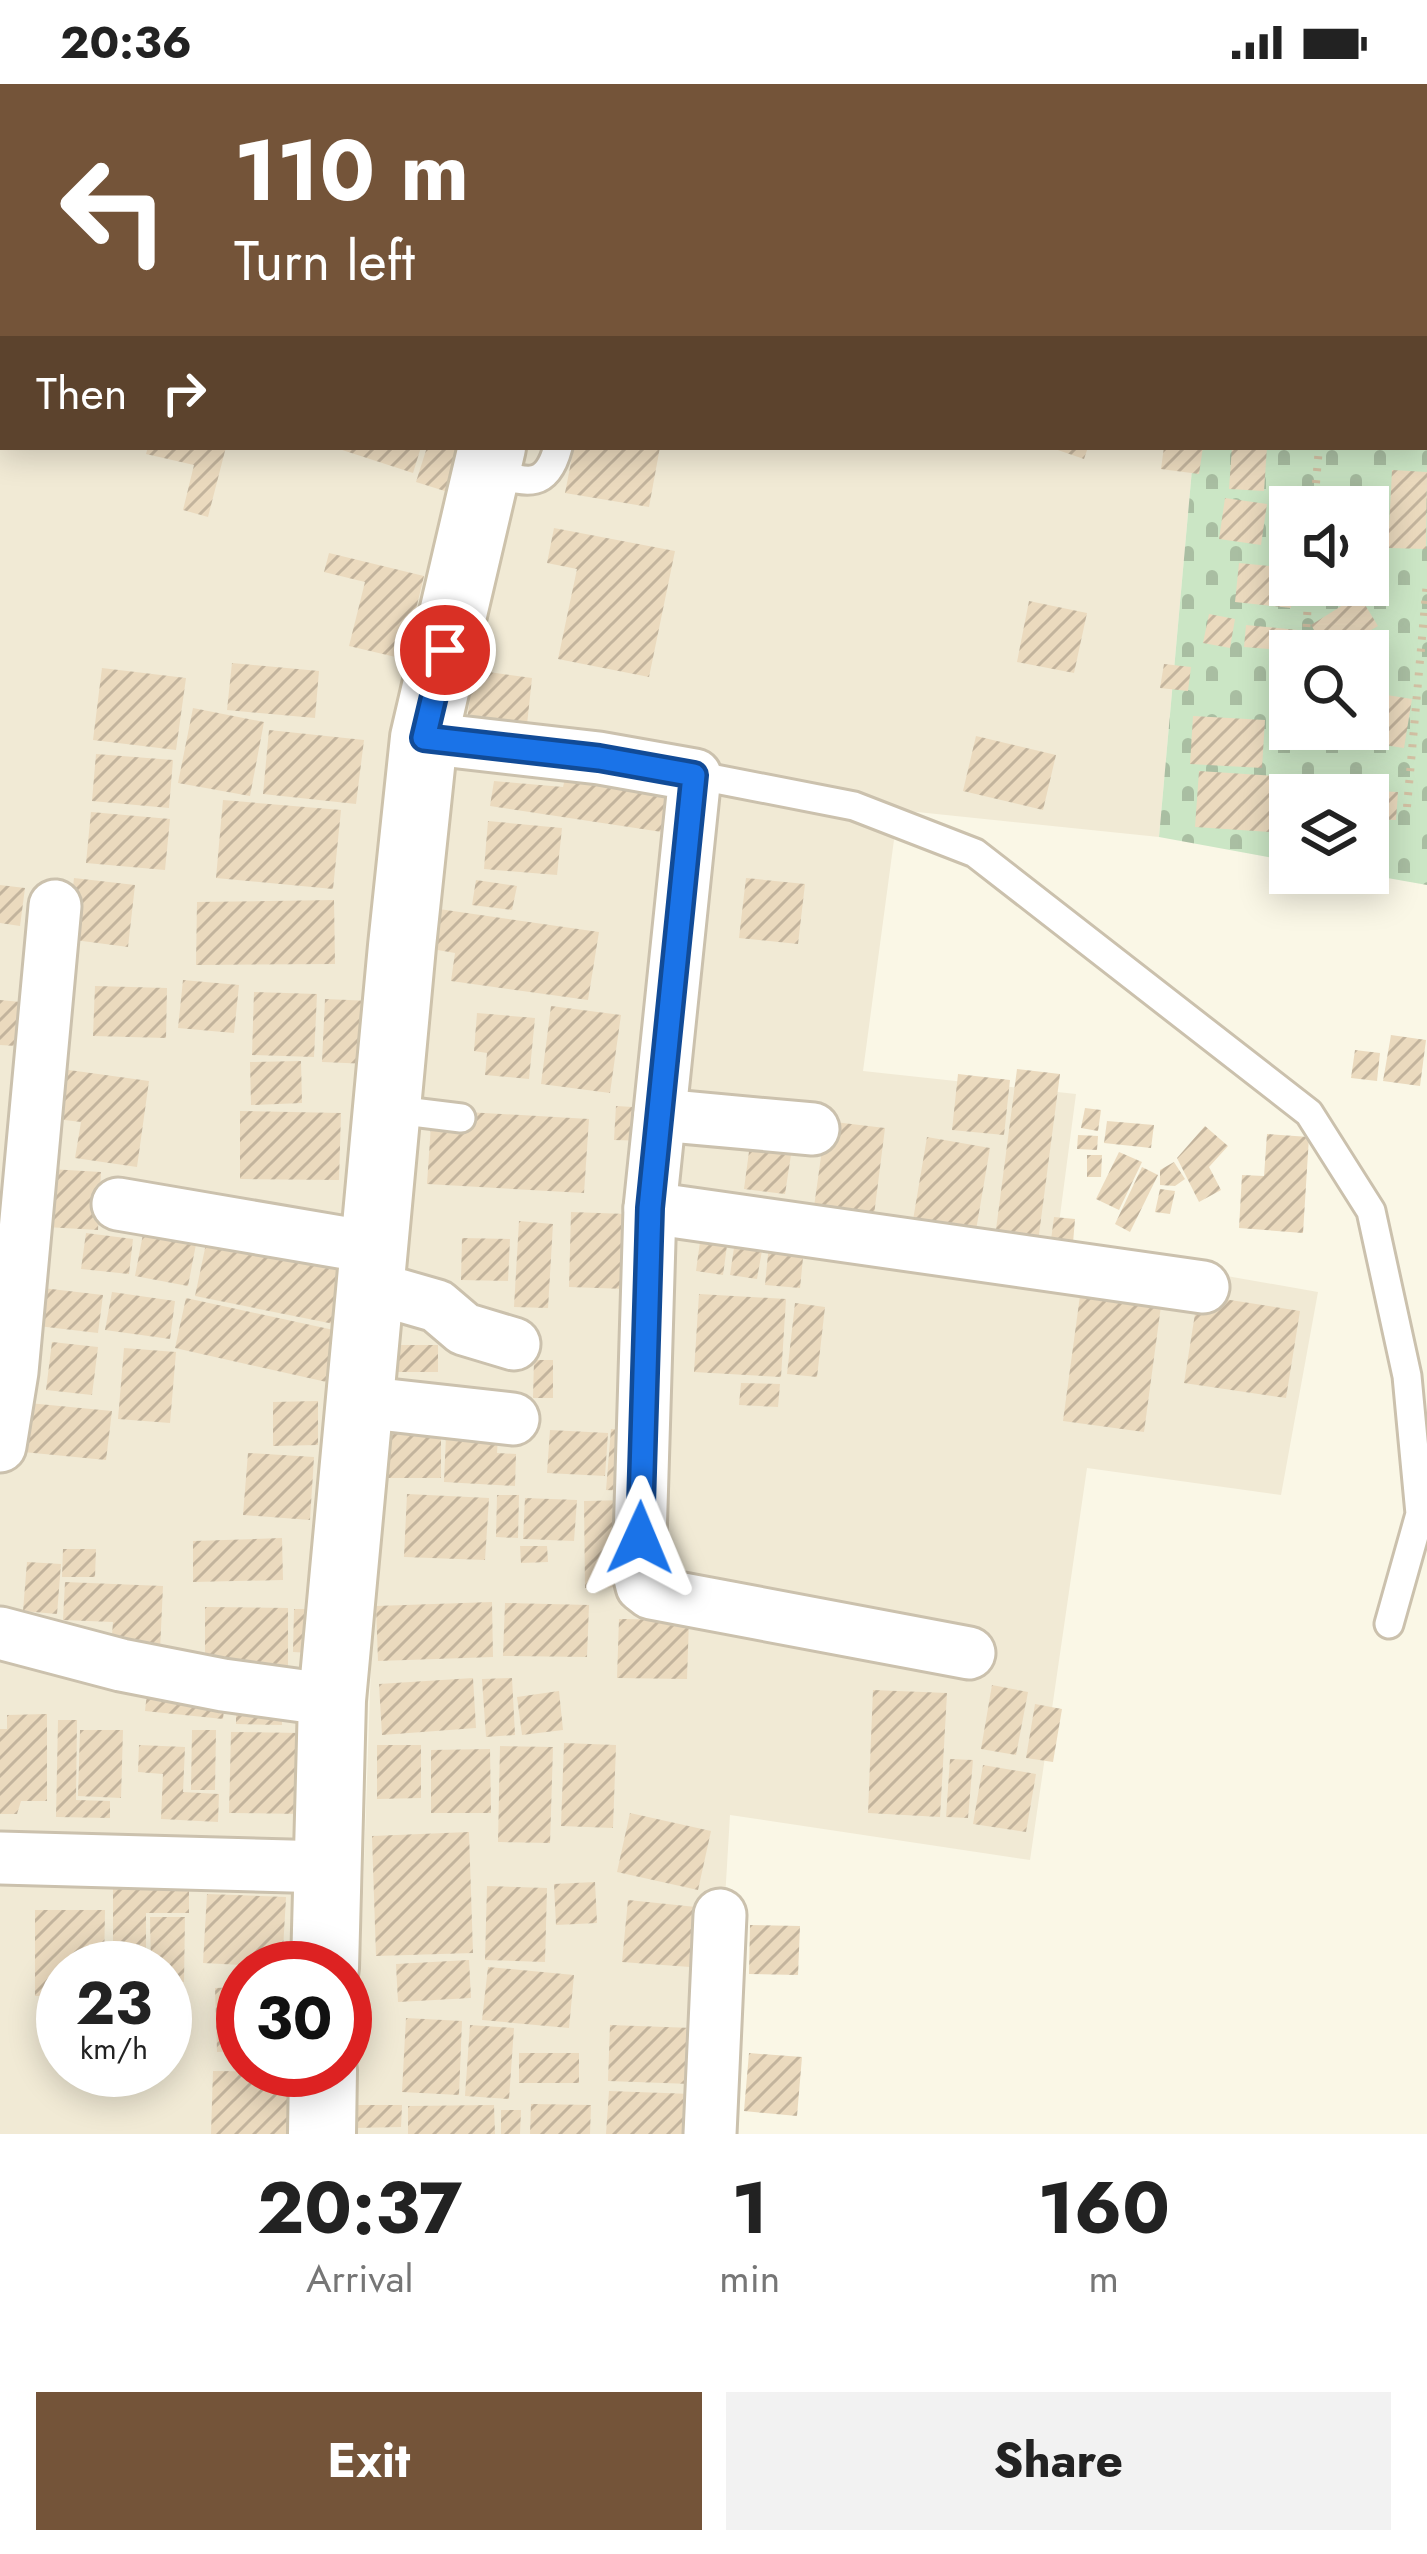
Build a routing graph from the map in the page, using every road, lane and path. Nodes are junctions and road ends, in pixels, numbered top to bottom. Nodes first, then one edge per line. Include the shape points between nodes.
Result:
1 (558, 450) edge
2 (1319, 450) edge
3 (489, 459) edge
4 (1316, 486) edge
5 (1427, 581) edge
6 (424, 738) junction
7 (694, 775) junction
8 (1407, 807) dead end
9 (55, 906) dead end
10 (388, 1109) junction
11 (660, 1114) junction
12 (461, 1118) dead end
13 (813, 1129) dead end
14 (118, 1204) dead end
15 (650, 1208) junction
16 (373, 1268) junction
17 (1203, 1287) dead end
18 (514, 1344) dead end
19 (361, 1402) junction
20 (513, 1420) dead end
21 (0, 1446) edge
22 (1390, 1624) dead end
23 (0, 1633) edge
24 (969, 1653) dead end
25 (332, 1700) junction
26 (0, 1858) edge
27 (327, 1867) junction
28 (720, 1915) dead end
29 (326, 1941) edge
30 (323, 2097) edge
31 (322, 2134) edge
32 (710, 2134) edge

1 - 3 lane via 536,481
2 - 4 path
3 - 6 street
5 - 8 path
6 - 7 street
6 - 10 street
7 - 11 street
7 - 22 lane via 854,806 975,853 1310,1113 1371,1211 1407,1376 1420,1514
9 - 21 street
10 - 12 lane
10 - 16 street
11 - 13 street
11 - 15 street
14 - 16 street
15 - 17 street
15 - 24 street via 642,1586
16 - 18 street via 464,1329
16 - 19 street
19 - 20 street
19 - 25 street
23 - 25 street via 121,1665
25 - 27 street
26 - 27 street
27 - 29 street
28 - 32 street
30 - 31 street

